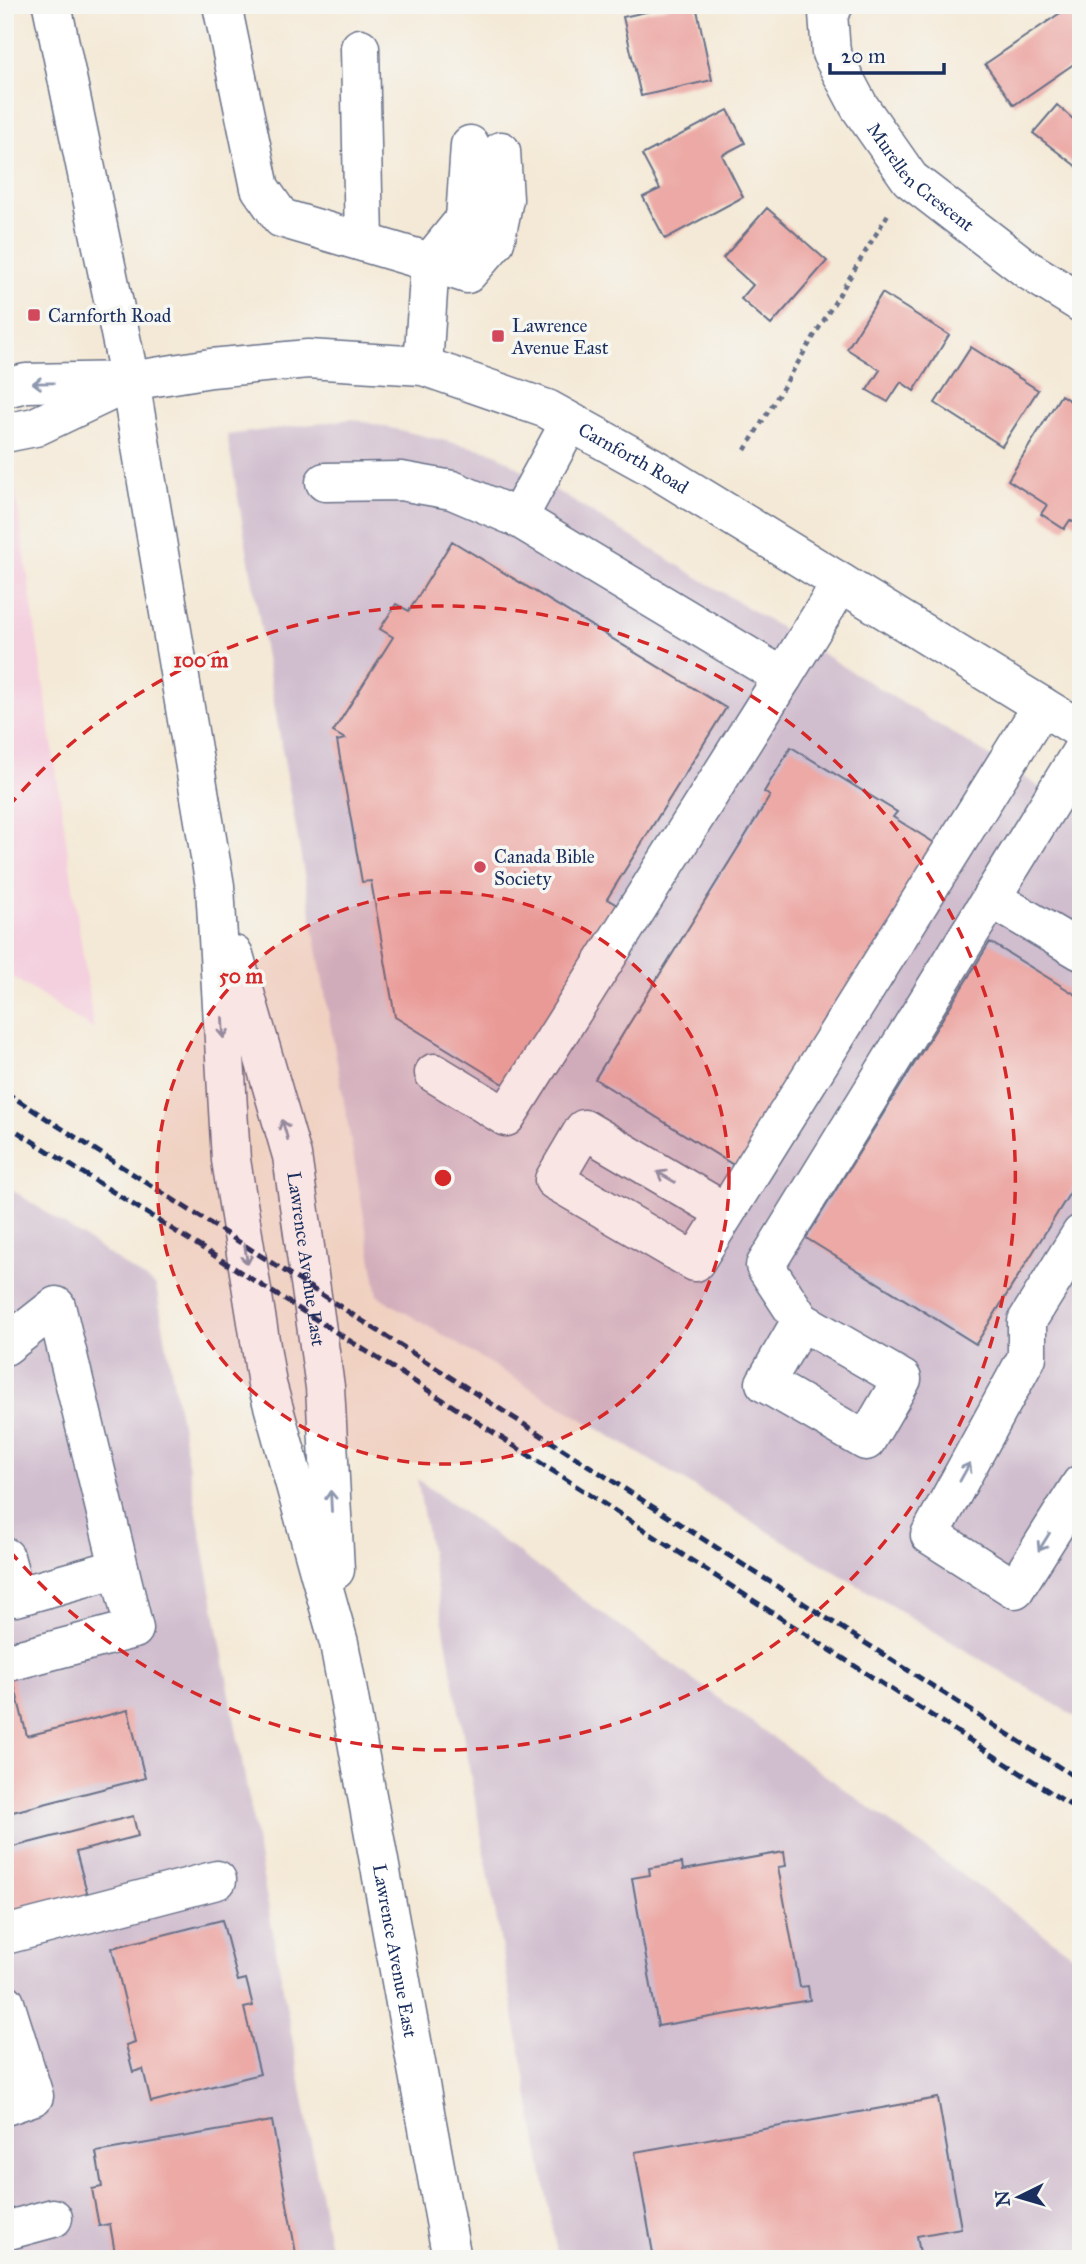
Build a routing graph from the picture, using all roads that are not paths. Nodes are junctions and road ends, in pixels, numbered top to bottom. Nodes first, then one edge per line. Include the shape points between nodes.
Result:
1 (52, 5) edge
2 (222, 5) edge
3 (834, 5) edge
4 (360, 48) dead end
5 (485, 148) dead end
6 (364, 242) junction
7 (430, 262) junction
8 (1081, 303) edge
9 (422, 366) junction
10 (130, 381) junction
11 (5, 388) edge
12 (570, 422) junction
13 (5, 433) edge
14 (326, 482) dead end
15 (518, 517) junction
16 (841, 583) junction
17 (783, 677) junction
18 (1042, 706) junction
19 (1081, 730) edge
20 (1081, 752) edge
21 (215, 886) junction
22 (991, 898) junction
23 (1081, 951) edge
24 (434, 1073) dead end
25 (725, 1212) dead end
26 (1081, 1234) edge
27 (802, 1321) dead end
28 (5, 1346) edge
29 (1081, 1484) edge
30 (5, 1557) edge
31 (119, 1568) junction
32 (339, 1643) junction
33 (5, 1663) edge
34 (217, 1880) dead end
35 (5, 1935) edge
36 (5, 2003) edge
37 (5, 2106) edge
38 (53, 2218) dead end
39 (5, 2231) edge
40 (452, 2259) edge

1 - 10 main road, Lawrence Avenue East
2 - 6 main road via 260,188 281,218
3 - 8 main road, Murellen Crescent via 828,13 831,53 859,106 910,179 1028,270
4 - 6 main road
5 - 7 main road via 464,219
6 - 7 main road
7 - 9 main road
9 - 10 main road, Carnforth Road via 308,359
9 - 12 main road, Carnforth Road via 547,409
10 -> 11 main road via 26,383
10 - 13 main road via 35,426
10 - 21 main road, Lawrence Avenue East
12 - 15 main road
12 - 16 main road, Carnforth Road
14 - 15 main road via 414,483 452,491
15 - 17 main road
16 - 17 main road
16 - 18 main road, Carnforth Road
17 - 24 main road via 506,1117
18 - 19 main road, Carnforth Road
18 - 25 main road
20 - 22 main road
21 -> 32 main road, Lawrence Avenue East via 231,1160 267,1384
32 -> 21 main road, Lawrence Avenue East via 326,1387 292,1156
22 - 23 main road
22 - 27 main road via 765,1266
29 -> 26 main road via 1014,1589 930,1535 1027,1357 1027,1321
28 - 31 main road via 56,1306
30 - 31 main road via 16,1597
31 - 33 main road via 134,1629
32 - 40 main road, Lawrence Avenue East
34 - 35 main road
36 - 37 main road via 34,2096
38 - 39 main road

